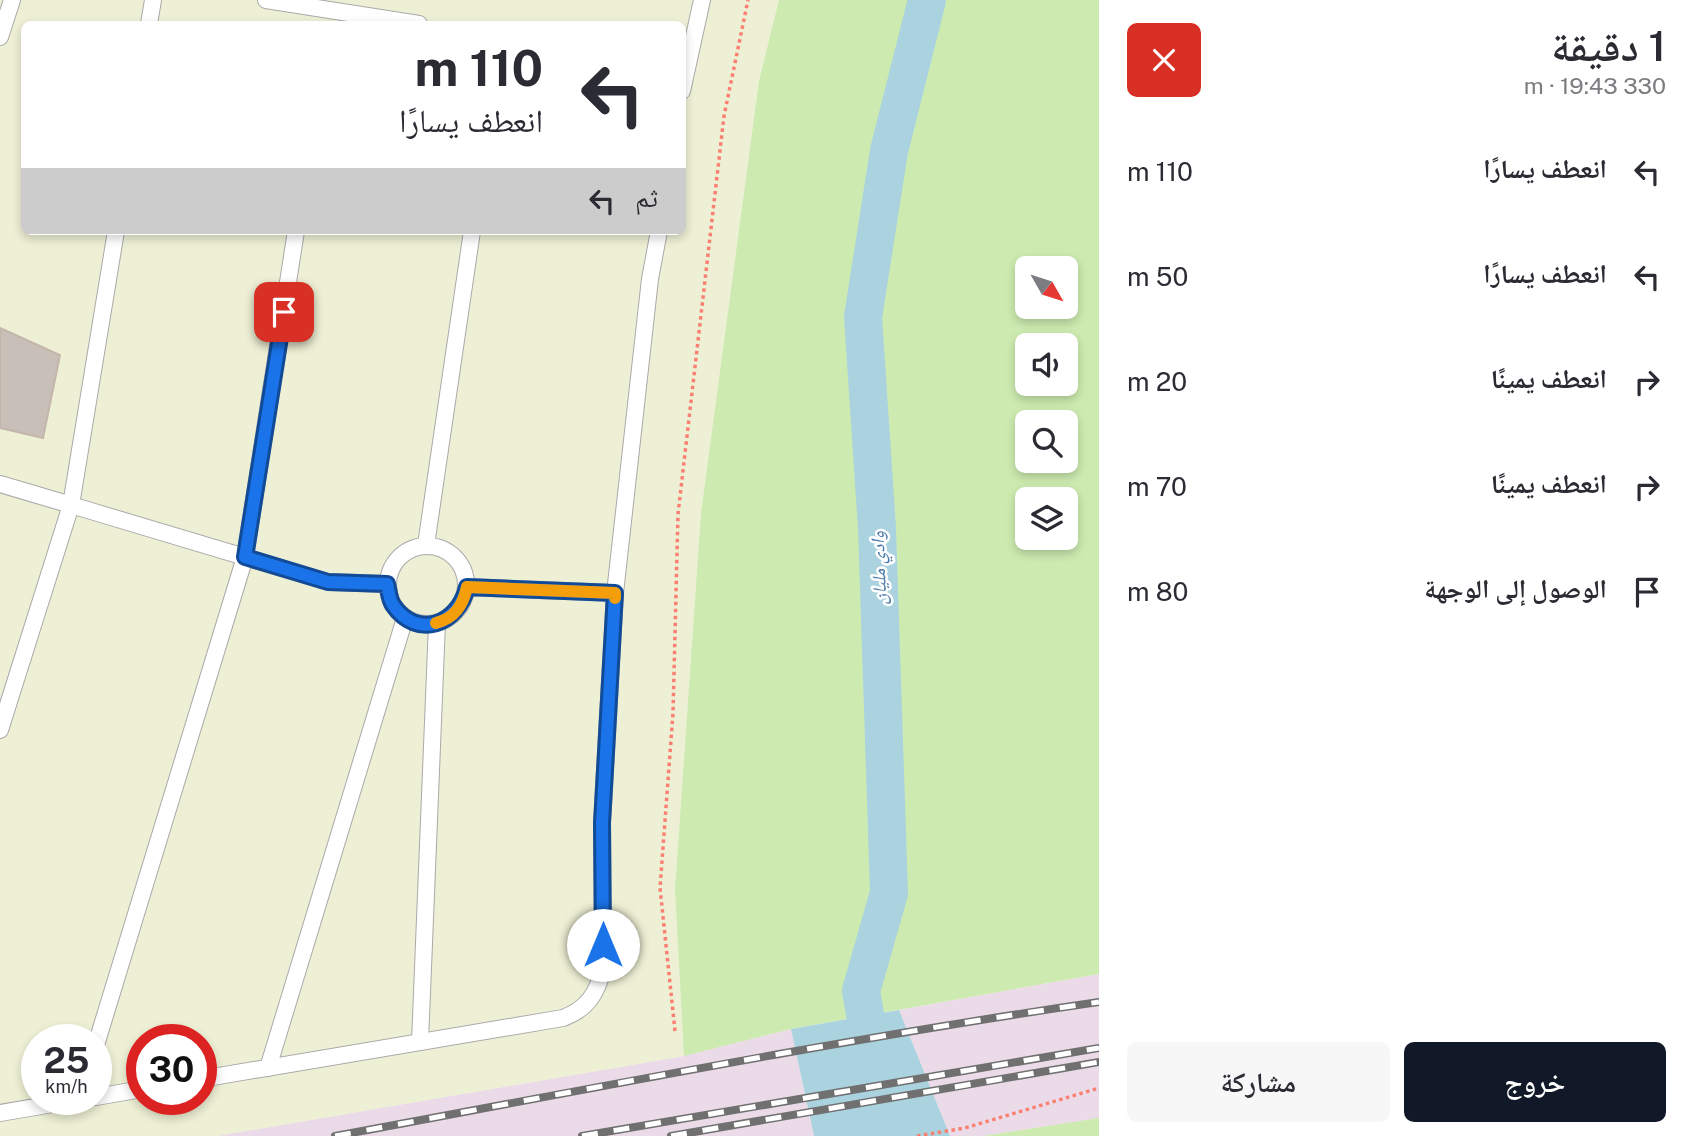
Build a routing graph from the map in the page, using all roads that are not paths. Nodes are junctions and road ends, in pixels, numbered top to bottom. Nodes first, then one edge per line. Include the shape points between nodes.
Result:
1 (12, 0) edge
2 (153, 0) edge
3 (266, 0) edge
4 (702, 0) edge
5 (330, 17) edge
6 (150, 21) edge
7 (381, 21) edge
8 (0, 37) edge
9 (686, 63) edge
10 (115, 235) edge
11 (295, 235) edge
12 (471, 235) edge
13 (658, 235) edge
14 (0, 484) edge
15 (71, 505) junction
16 (426, 545) junction
17 (245, 557) junction
18 (387, 584) junction
19 (467, 587) junction
20 (615, 593) junction
21 (405, 618) junction
22 (437, 623) junction
23 (0, 730) edge
24 (102, 1024) edge
25 (419, 1042) junction
26 (268, 1068) junction
27 (217, 1076) edge
28 (21, 1109) edge
29 (0, 1113) edge

1 - 8 street
2 - 6 street
3 - 5 street
4 - 9 street
5 - 7 street
10 - 15 street
11 - 17 street
12 - 16 street
13 - 20 street
14 - 15 street
15 - 17 street
15 - 23 street
16 - 18 street via 402,554 393,564
16 - 19 street via 454,555 466,574
17 - 18 street via 328,582
17 - 24 street
18 - 21 street via 391,603
19 - 20 street
19 - 22 street via 457,611
20 - 25 street via 602,823 603,969 599,986 585,1006 563,1018
21 - 22 street via 414,623
21 - 26 street
22 - 25 street
25 - 26 street
26 - 27 street
28 - 29 street

